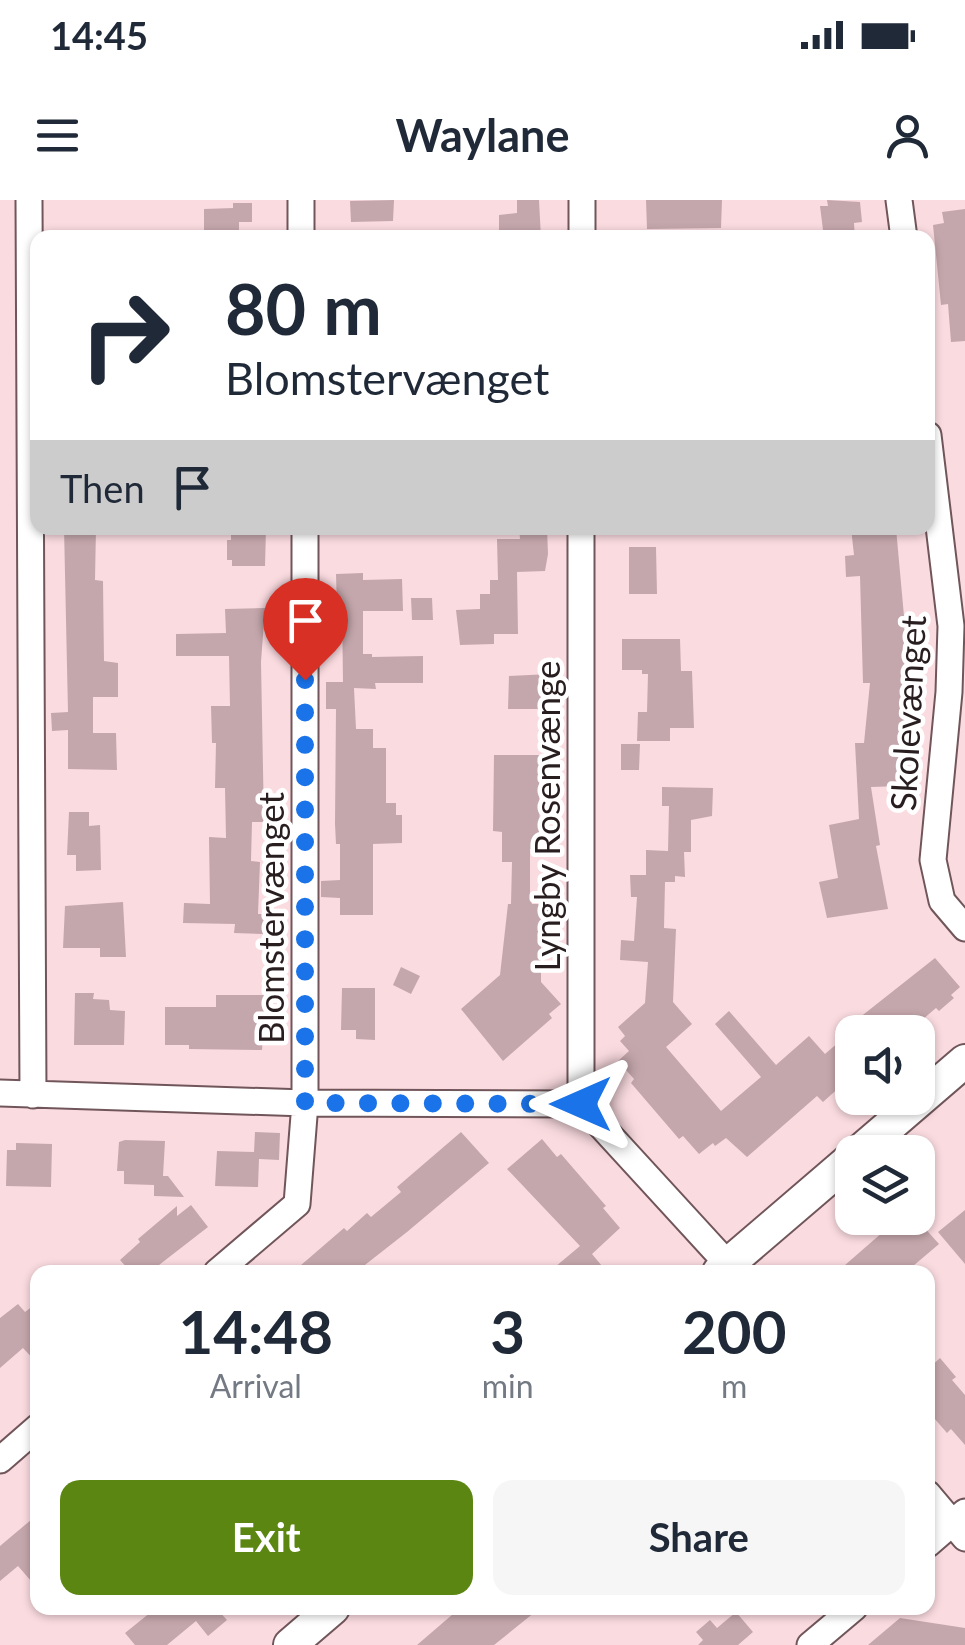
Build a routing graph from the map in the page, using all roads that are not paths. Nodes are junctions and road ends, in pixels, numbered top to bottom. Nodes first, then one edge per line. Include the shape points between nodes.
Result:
1 (29, 200) edge
2 (301, 200) edge
3 (582, 200) edge
4 (899, 200) edge
5 (301, 230) edge
6 (582, 230) edge
7 (903, 230) edge
8 (935, 495) edge
9 (30, 498) edge
10 (30, 535) edge
11 (305, 535) edge
12 (582, 535) edge
13 (965, 928) edge
14 (965, 1061) edge
15 (0, 1093) edge
16 (32, 1094) junction
17 (305, 1103) junction
18 (581, 1104) junction
19 (879, 1135) edge
20 (835, 1173) edge
21 (225, 1265) edge
22 (723, 1265) edge
23 (733, 1265) edge
24 (30, 1434) edge
25 (0, 1460) edge
26 (935, 1500) edge
27 (961, 1524) edge
28 (935, 1540) edge
29 (325, 1615) edge
30 (846, 1615) edge
31 (290, 1645) edge
32 (810, 1645) edge

1 - 9 street
2 - 5 street
3 - 6 street
4 - 7 street
8 - 13 street, Skolevænget via 950,626 934,860 942,901
10 - 16 street
11 - 17 street, Blomstervænget
12 - 18 street, Lyngby Rosenvænge
14 - 19 street
15 - 16 street
16 - 17 street
17 - 18 street
17 - 21 street, Blomstervænget via 298,1204
18 - 22 street
20 - 23 street
24 - 25 street
26 - 27 street
27 - 28 street
29 - 31 street
30 - 32 street

